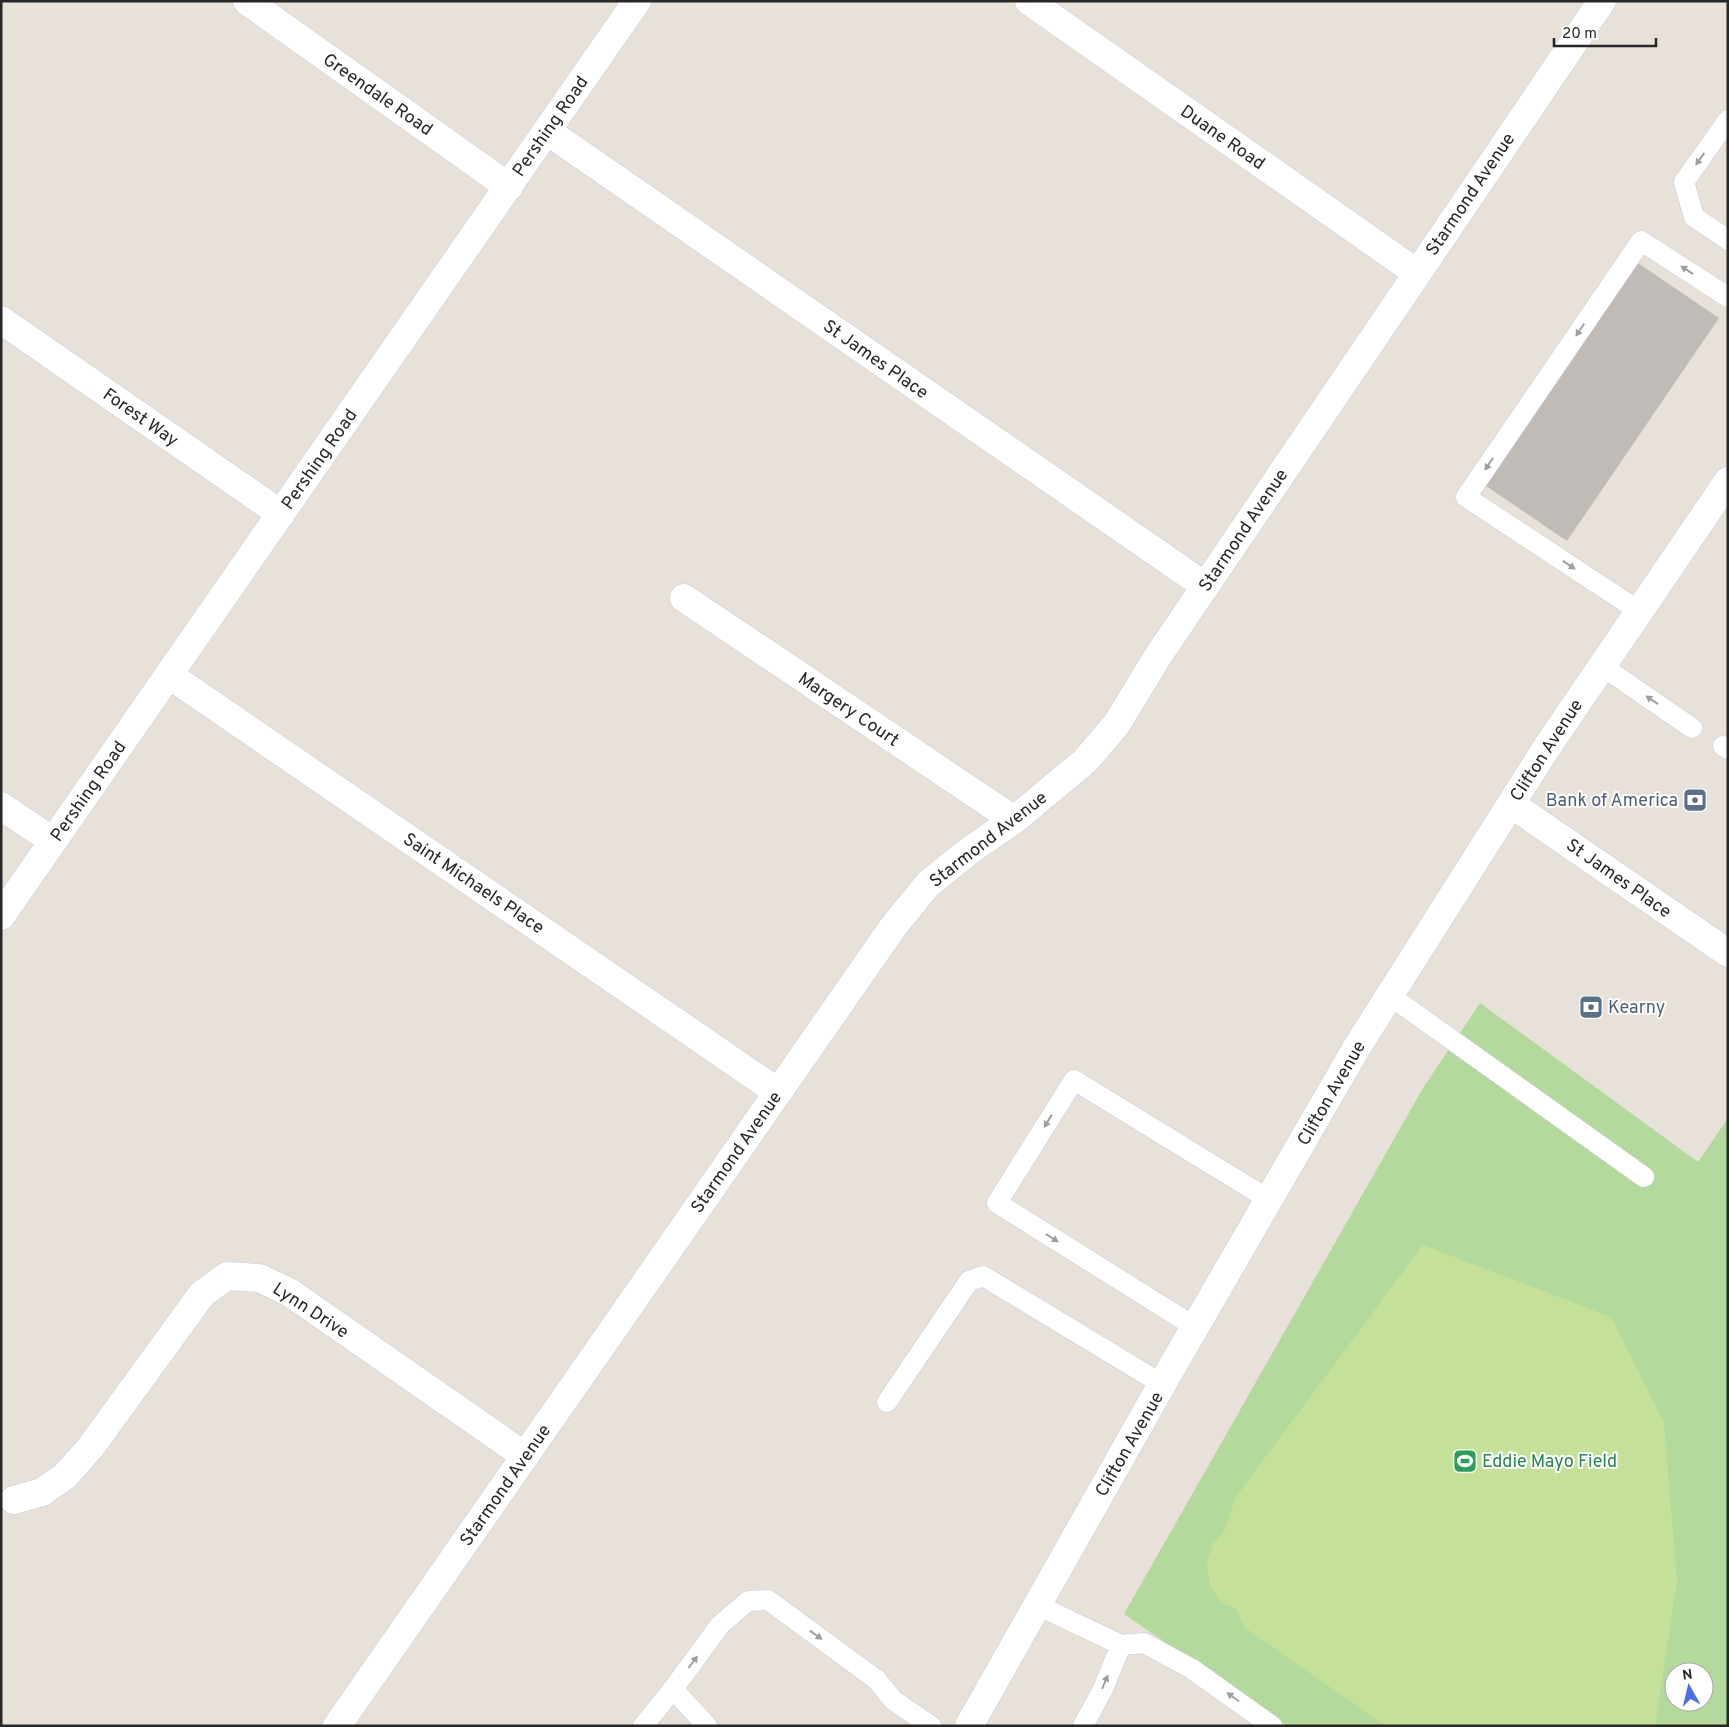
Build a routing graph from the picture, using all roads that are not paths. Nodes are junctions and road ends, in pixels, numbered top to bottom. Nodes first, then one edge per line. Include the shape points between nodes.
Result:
1 (247, 1) edge
2 (637, 1) edge
3 (1029, 1) edge
4 (1602, 1) edge
5 (1728, 120) edge
6 (547, 131) junction
7 (509, 187) junction
8 (1728, 240) edge
9 (1417, 273) junction
10 (1728, 297) edge
11 (1, 320) edge
12 (1728, 481) edge
13 (281, 514) junction
14 (1205, 586) junction
15 (684, 598) dead end
16 (1639, 611) junction
17 (1602, 666) junction
18 (169, 675) junction
19 (1692, 728) dead end
20 (1511, 804) junction
21 (1, 806) edge
22 (1014, 820) junction
23 (53, 841) junction
24 (1, 916) edge
25 (1728, 953) edge
26 (1389, 995) junction
27 (778, 1092) junction
28 (1644, 1177) dead end
29 (1268, 1199) junction
30 (1195, 1327) junction
31 (1162, 1384) junction
32 (887, 1402) dead end
33 (525, 1456) junction
34 (14, 1500) dead end
35 (1037, 1605) junction
36 (1121, 1645) junction
37 (673, 1689) junction
38 (337, 1726) edge
39 (643, 1726) edge
40 (707, 1726) edge
41 (931, 1726) edge
42 (969, 1726) edge
43 (1083, 1726) edge
44 (1272, 1726) edge

1 - 7 street, Greendale Road
2 - 6 street, Pershing Road
3 - 9 street, Duane Road
4 - 9 street, Starmond Avenue
5 -> 8 lane via 1684,182 1694,217
6 - 7 street, Pershing Road
6 - 14 street, St James Place
7 - 13 street, Pershing Road
9 - 14 street, Starmond Avenue
10 -> 16 lane via 1641,241 1466,497
11 - 13 street, Forest Way
12 - 16 street, Clifton Avenue
13 - 18 street, Pershing Road
14 - 22 street, Starmond Avenue via 1116,725 1085,761
15 - 22 street, Margery Court
16 - 17 street, Clifton Avenue
19 -> 17 lane
17 - 20 street, Clifton Avenue
18 - 23 street, Pershing Road
18 - 27 street, Saint Michaels Place
20 - 25 street, St James Place
20 - 26 street, Clifton Avenue
21 - 23 street
22 - 27 street, Starmond Avenue via 928,884 893,927
23 - 24 street, Pershing Road
26 - 28 lane
26 - 29 street, Clifton Avenue
27 - 33 street, Starmond Avenue
29 - 30 street, Clifton Avenue
29 -> 30 lane via 1074,1080 997,1202
30 - 31 street, Clifton Avenue
31 - 32 lane via 983,1276 969,1281
31 - 35 street, Clifton Avenue
33 - 34 street, Lynn Drive via 289,1292 260,1278 227,1276 202,1294 90,1448 65,1476 42,1492
33 - 38 street, Starmond Avenue
35 - 36 lane
35 - 42 street, Clifton Avenue
43 -> 36 lane
44 -> 36 lane via 1192,1669 1144,1644
37 - 39 lane
37 - 40 lane
37 -> 41 lane via 720,1625 748,1601 768,1600 878,1680 893,1700

